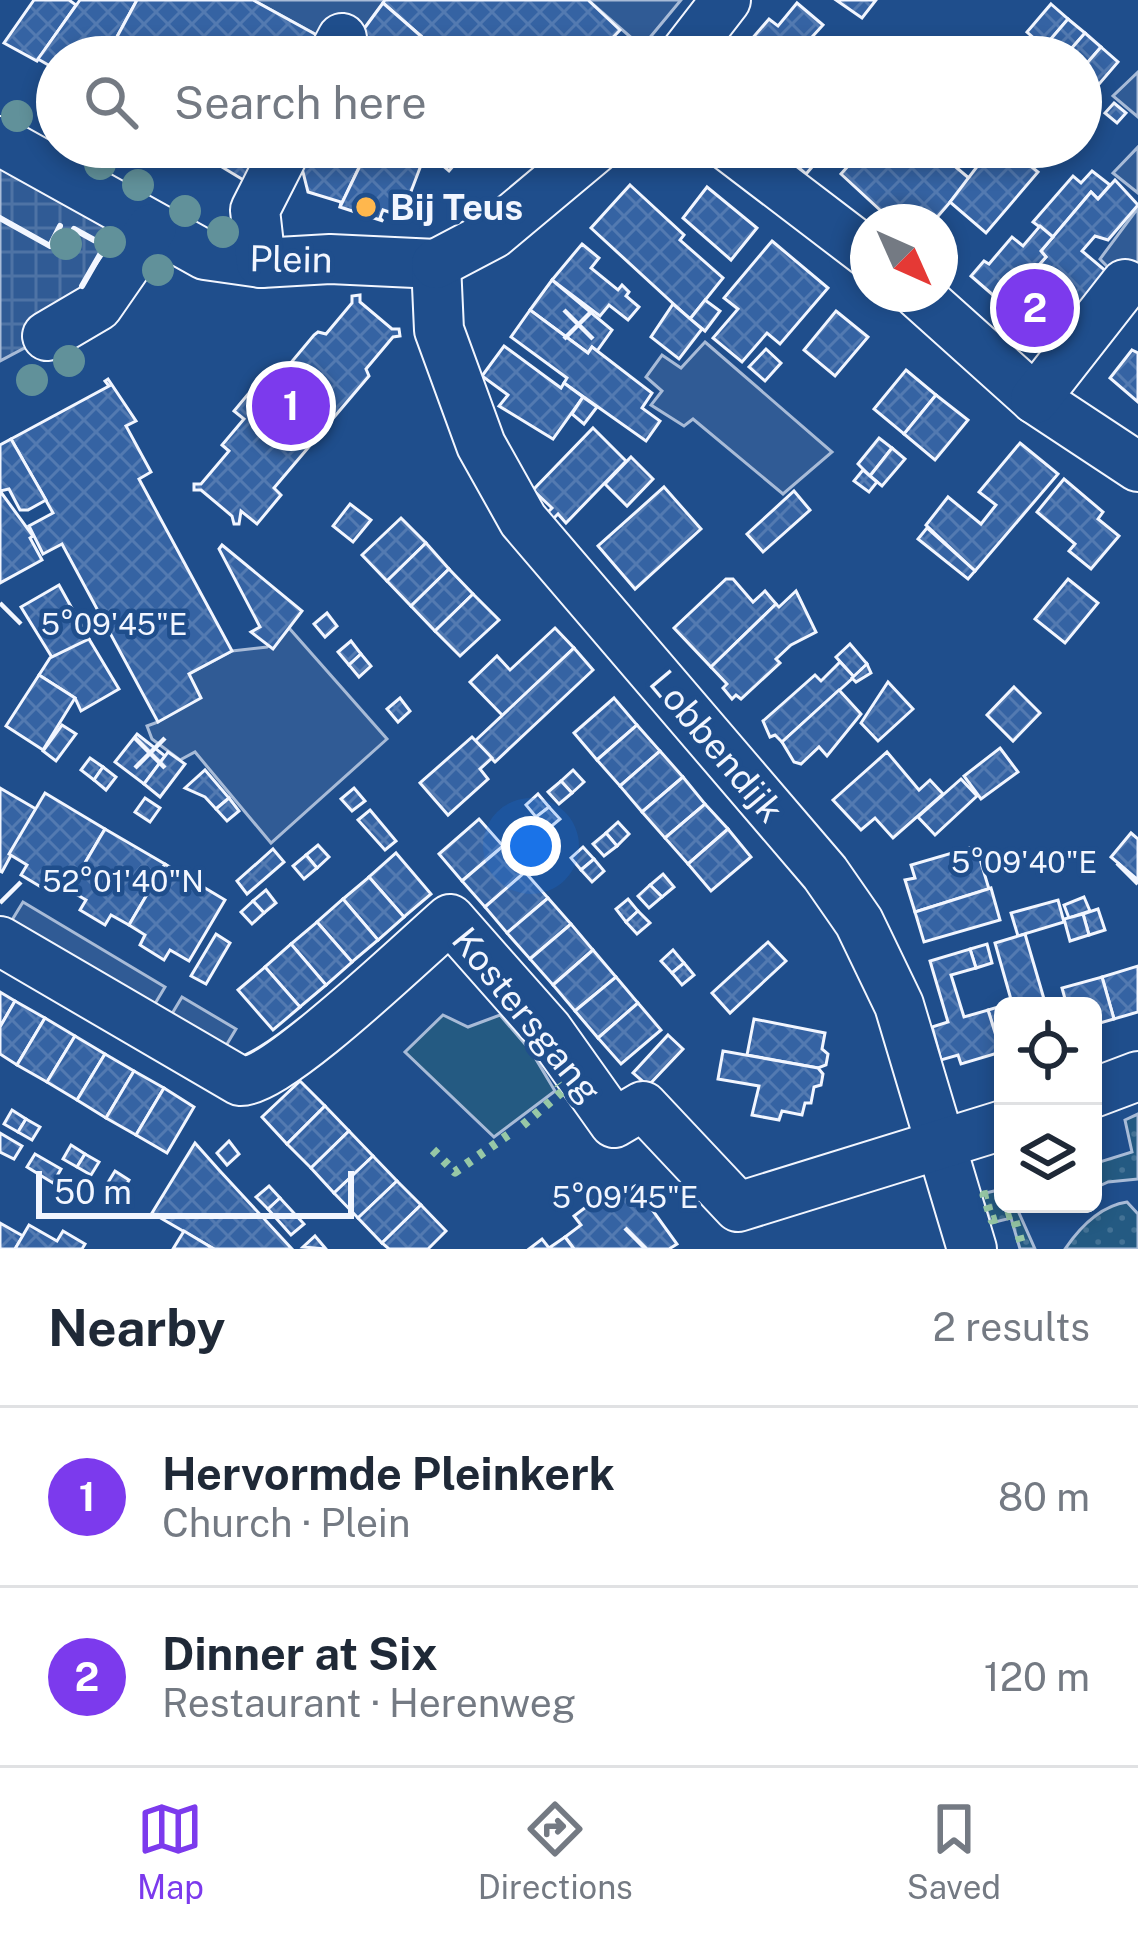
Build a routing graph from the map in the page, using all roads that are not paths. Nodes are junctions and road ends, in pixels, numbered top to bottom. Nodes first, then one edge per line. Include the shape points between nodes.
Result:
1 (726, 0) edge
2 (698, 36) edge
3 (0, 141) edge
4 (36, 162) edge
5 (47, 168) edge
6 (276, 168) edge
7 (572, 168) edge
8 (757, 168) edge
9 (152, 228) junction
10 (850, 239) edge
11 (261, 262) junction
12 (436, 264) junction
13 (1125, 284) dead end
14 (938, 312) edge
15 (47, 336) dead end
16 (1035, 399) junction
17 (1138, 467) edge
18 (0, 941) edge
19 (1138, 1076) edge
20 (1102, 1090) edge
21 (994, 1128) edge
22 (942, 1146) junction
23 (972, 1249) edge

1 - 2 street
3 - 4 street, Plein
5 - 9 street, Plein
6 - 11 street via 255,210
7 - 12 street via 493,234
8 - 10 street
9 - 11 street, Plein via 205,255
9 - 15 street via 98,306
11 - 12 street, Plein
12 - 22 street, Lobbendijk via 439,330 482,445 523,520 859,922 899,1005
13 - 16 street
14 - 16 street
16 - 17 street
18 - 22 street, Kostersgang via 254,1082 450,919 548,1030 614,1123 644,1106 738,1208
19 - 20 street
21 - 22 street
22 - 23 street, Lobbendijk

